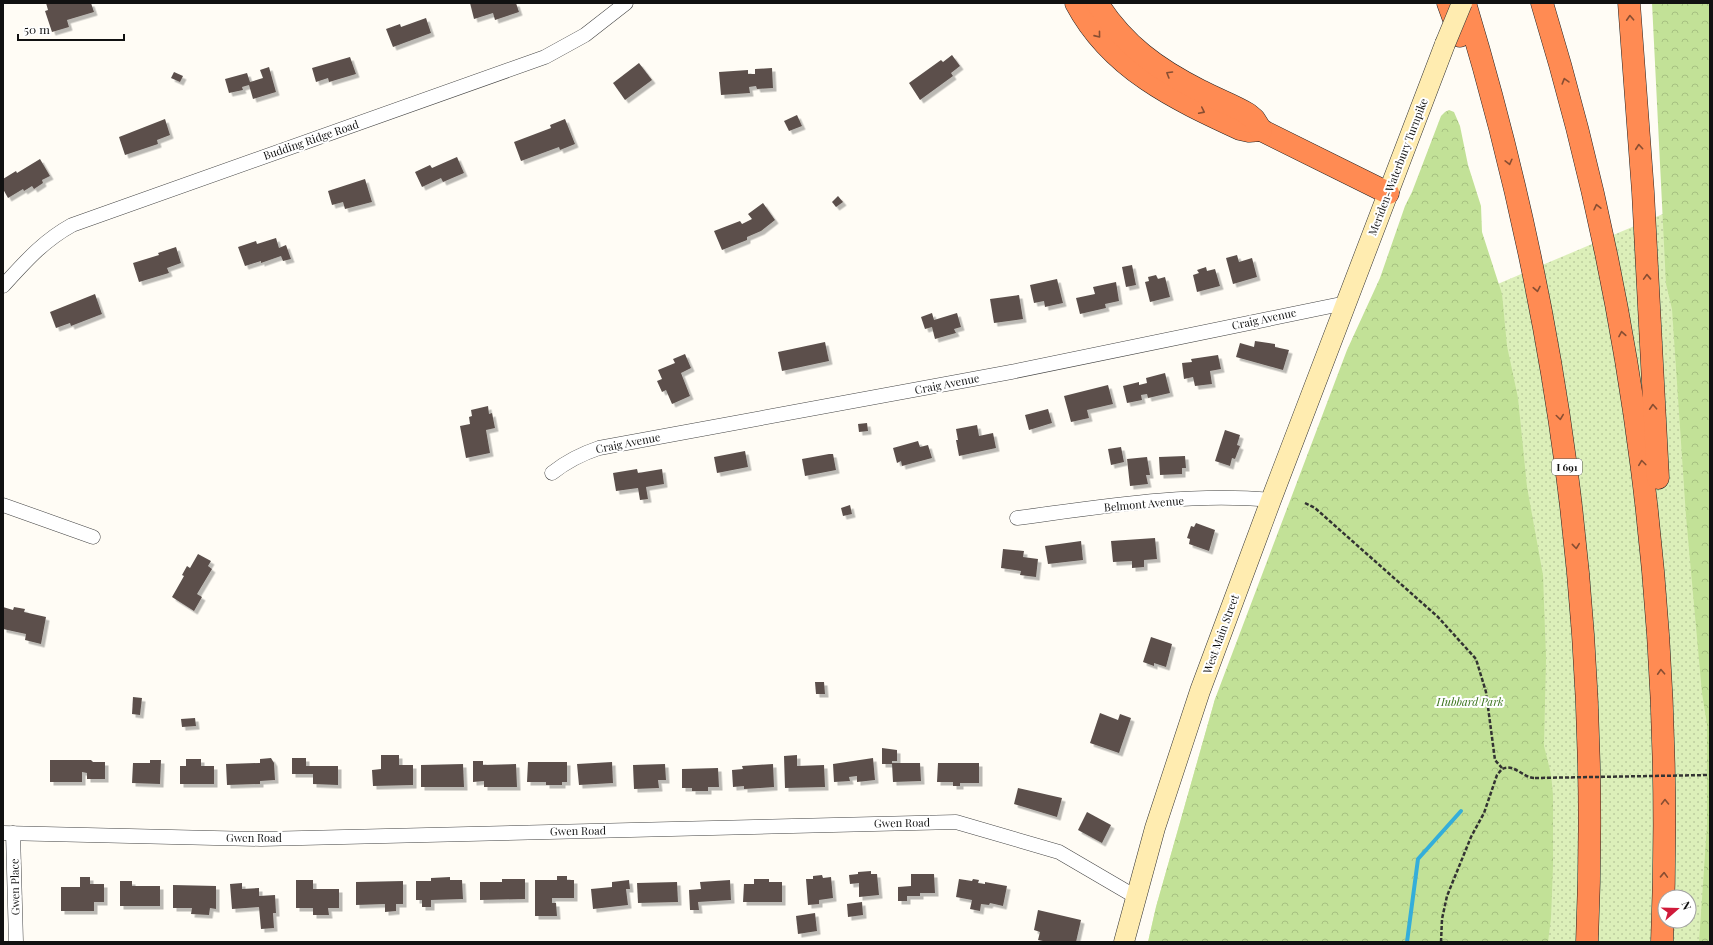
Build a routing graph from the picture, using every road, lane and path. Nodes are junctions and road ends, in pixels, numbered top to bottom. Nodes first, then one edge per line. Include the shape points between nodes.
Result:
1 (626, 3) edge
2 (1076, 3) edge
3 (1097, 3) edge
4 (1448, 3) edge
5 (1462, 3) edge
6 (1465, 3) edge
7 (1542, 3) edge
8 (1629, 3) edge
9 (1261, 130) junction
10 (1502, 135) junction
11 (1388, 193) junction
12 (3, 286) edge
13 (1346, 303) junction
14 (1335, 331) joint
15 (552, 473) dead end
16 (1271, 500) junction
17 (1305, 503) dead end
18 (3, 506) edge
19 (1017, 518) dead end
20 (93, 537) dead end
21 (1655, 585) junction
22 (1502, 768) junction
23 (1710, 774) edge
24 (8, 833) edge
25 (1136, 896) junction
26 (16, 942) edge
27 (1124, 942) edge
28 (1441, 942) edge
29 (1587, 942) edge
30 (1662, 942) edge

1 - 12 street, Budding Ridge Road via 585,35 545,57 72,225 55,234 38,248
2 -> 9 highway via 1107,46 1143,78 1240,129
9 -> 3 highway via 1248,114 1180,80 1141,54 1117,30
4 - 10 highway via 1480,96
5 - 11 main road, Meriden-Waterbury Turnpike, bridge
6 - 10 highway, I 691
21 -> 7 highway via 1638,435 1615,290 1584,150
21 -> 8 highway via 1661,514 1655,443 1643,192
9 - 11 highway
10 -> 29 highway, I 691 via 1545,330 1561,420 1572,511 1588,714 1590,822
11 - 13 main road, Meriden-Waterbury Turnpike
13 - 14 main road, Meriden-Waterbury Turnpike
13 - 15 street, Craig Avenue via 937,386 599,448 581,453
14 - 16 main road, West Main Street
16 - 19 street, Belmont Avenue via 1210,498
16 - 25 main road, West Main Street via 1176,759
17 - 22 path via 1315,508 1438,617 1476,659 1486,692 1495,760
18 - 20 street
30 -> 21 highway via 1664,776 1661,665
22 - 23 path, bridge via 1512,768 1535,778
22 - 28 path via 1447,896
24 - 25 street, Gwen Road via 260,839 956,822 1059,852
24 - 26 street, Gwen Place
25 - 27 main road, West Main Street

